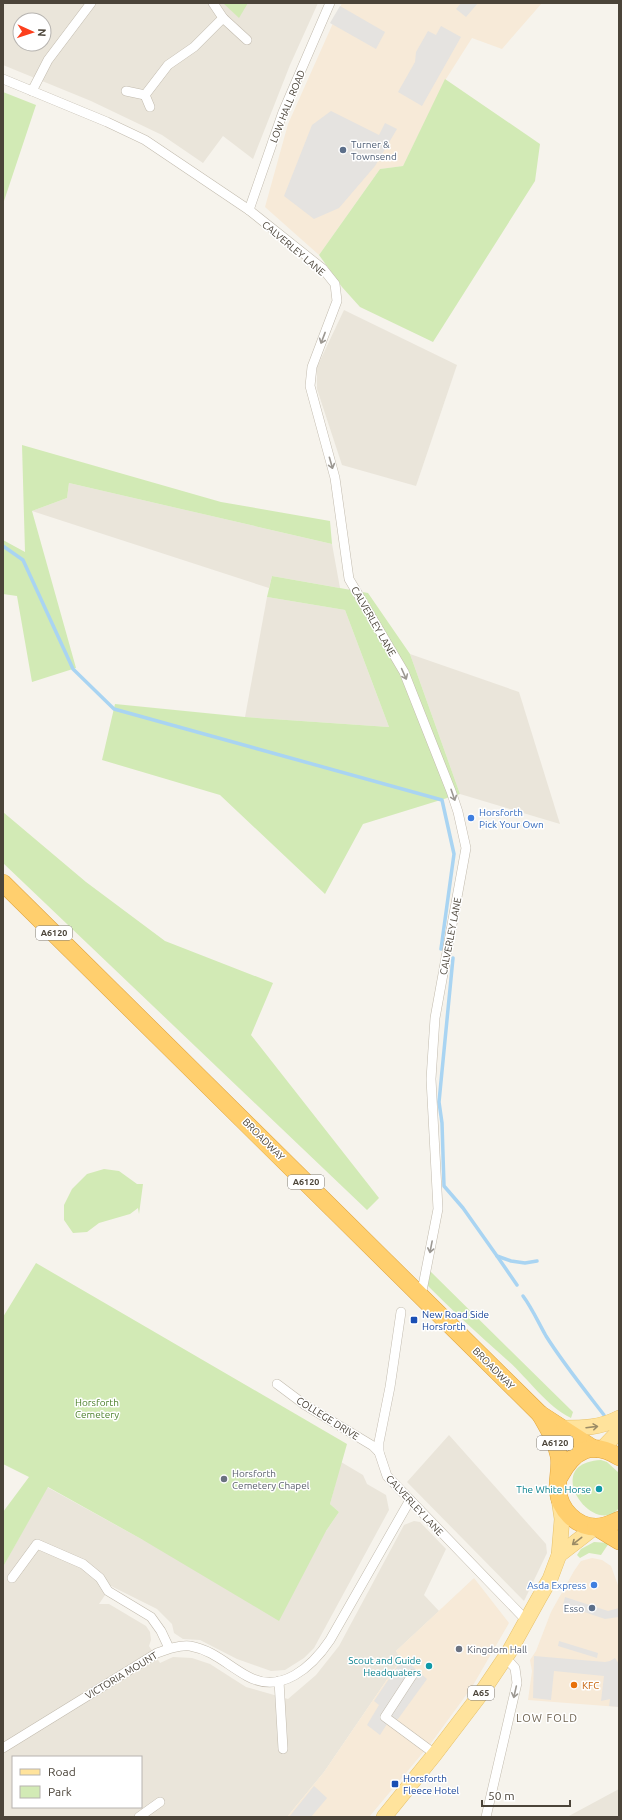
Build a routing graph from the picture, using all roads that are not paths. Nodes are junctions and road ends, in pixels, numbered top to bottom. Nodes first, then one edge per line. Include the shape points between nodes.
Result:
1 (91, 3) edge
2 (212, 3) edge
3 (330, 3) edge
4 (223, 18) junction
5 (247, 40) dead end
6 (3, 79) edge
7 (32, 91) junction
8 (126, 91) dead end
9 (145, 95) junction
10 (150, 106) dead end
11 (249, 210) junction
12 (3, 883) edge
13 (421, 1296) junction
14 (401, 1312) dead end
15 (277, 1384) dead end
16 (540, 1414) junction
17 (619, 1418) edge
18 (562, 1428) junction
19 (619, 1431) edge
20 (598, 1449) junction
21 (379, 1452) junction
22 (619, 1457) edge
23 (560, 1476) junction
24 (559, 1499) junction
25 (410, 1500) junction
26 (619, 1520) edge
27 (596, 1527) junction
28 (619, 1541) edge
29 (559, 1555) junction
30 (12, 1578) dead end
31 (526, 1620) junction
32 (169, 1648) junction
33 (505, 1658) junction
34 (413, 1674) dead end
35 (279, 1681) junction
36 (3, 1748) edge
37 (283, 1749) dead end
38 (435, 1754) junction
39 (160, 1802) dead end
40 (139, 1817) edge
41 (384, 1817) edge
42 (486, 1817) edge

1 - 7 street via 48,60
2 - 4 street
3 - 11 street, LOW HALL ROAD via 283,112
4 - 5 street
4 - 9 street via 194,47 168,65
6 - 7 street, CALVERLEY LANE
7 - 11 street, CALVERLEY LANE via 145,140
8 - 9 street
9 - 10 street
11 -> 13 street, CALVERLEY LANE via 323,269 335,284 337,301 312,367 310,386 335,478 349,579 404,672 451,791 466,848 435,1018 431,1079 438,1208
12 - 13 highway, BROADWAY / A6120
13 - 16 highway, BROADWAY / A6120
14 - 21 street, CALVERLEY LANE
15 - 21 street, COLLEGE DRIVE
16 - 18 highway, A6120
16 - 23 highway, A6120 via 555,1443
18 -> 17 main road via 589,1428
18 - 20 highway, A6120
19 - 20 main road
20 - 22 highway via 610,1451
20 - 23 highway via 576,1455 568,1461
21 - 25 street, CALVERLEY LANE via 387,1476
23 - 24 highway
24 - 27 highway via 574,1520
24 - 29 main road, A65 via 562,1519
25 - 31 street, CALVERLEY LANE
25 - 35 street, VICTORIA MOUNT via 322,1652 298,1674
26 - 27 highway
27 - 28 highway
27 -> 29 main road
29 - 31 main road, A65 via 550,1579
30 - 32 street via 37,1544 83,1564 100,1578 108,1591 151,1617
31 - 33 main road, A65
32 - 35 street, VICTORIA MOUNT via 188,1646 202,1649 256,1680
32 - 36 street, VICTORIA MOUNT
33 - 38 main road, A65
33 -> 42 street via 516,1668 517,1683
34 - 38 street via 386,1717
35 - 37 street
38 - 41 main road, A65
39 - 40 street

